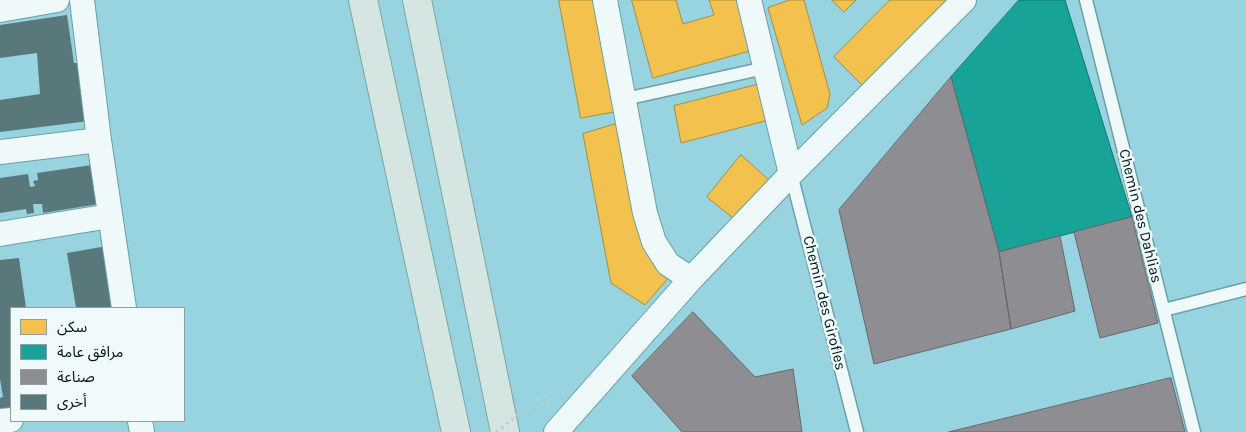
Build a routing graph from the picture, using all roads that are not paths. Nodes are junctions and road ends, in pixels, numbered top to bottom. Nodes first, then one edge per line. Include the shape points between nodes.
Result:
1 (57, 0) edge
2 (82, 0) edge
3 (363, 0) edge
4 (418, 0) edge
5 (605, 0) edge
6 (749, 0) edge
7 (964, 0) edge
8 (1086, 0) edge
9 (0, 10) edge
10 (765, 68) junction
11 (625, 99) junction
12 (99, 140) junction
13 (0, 152) edge
14 (791, 174) junction
15 (110, 216) junction
16 (0, 234) edge
17 (691, 278) junction
18 (1246, 289) edge
19 (124, 307) edge
20 (1164, 310) junction
21 (456, 432) edge
22 (505, 432) edge
23 (556, 432) edge
24 (857, 432) edge
25 (1194, 432) edge

1 - 9 street
2 - 12 street
3 - 21 highway
4 - 22 highway
5 - 11 street
6 - 10 street
7 - 14 street
8 - 20 lane, Chemin des Dahlias
10 - 11 lane
10 - 14 street
11 - 17 street via 645,214 654,242 668,264
12 - 13 street
12 - 15 street
14 - 17 street
14 - 24 lane, Chemin des Girofles
15 - 16 street
15 - 19 street
17 - 23 street
18 - 20 lane
20 - 25 lane, Chemin des Dahlias

